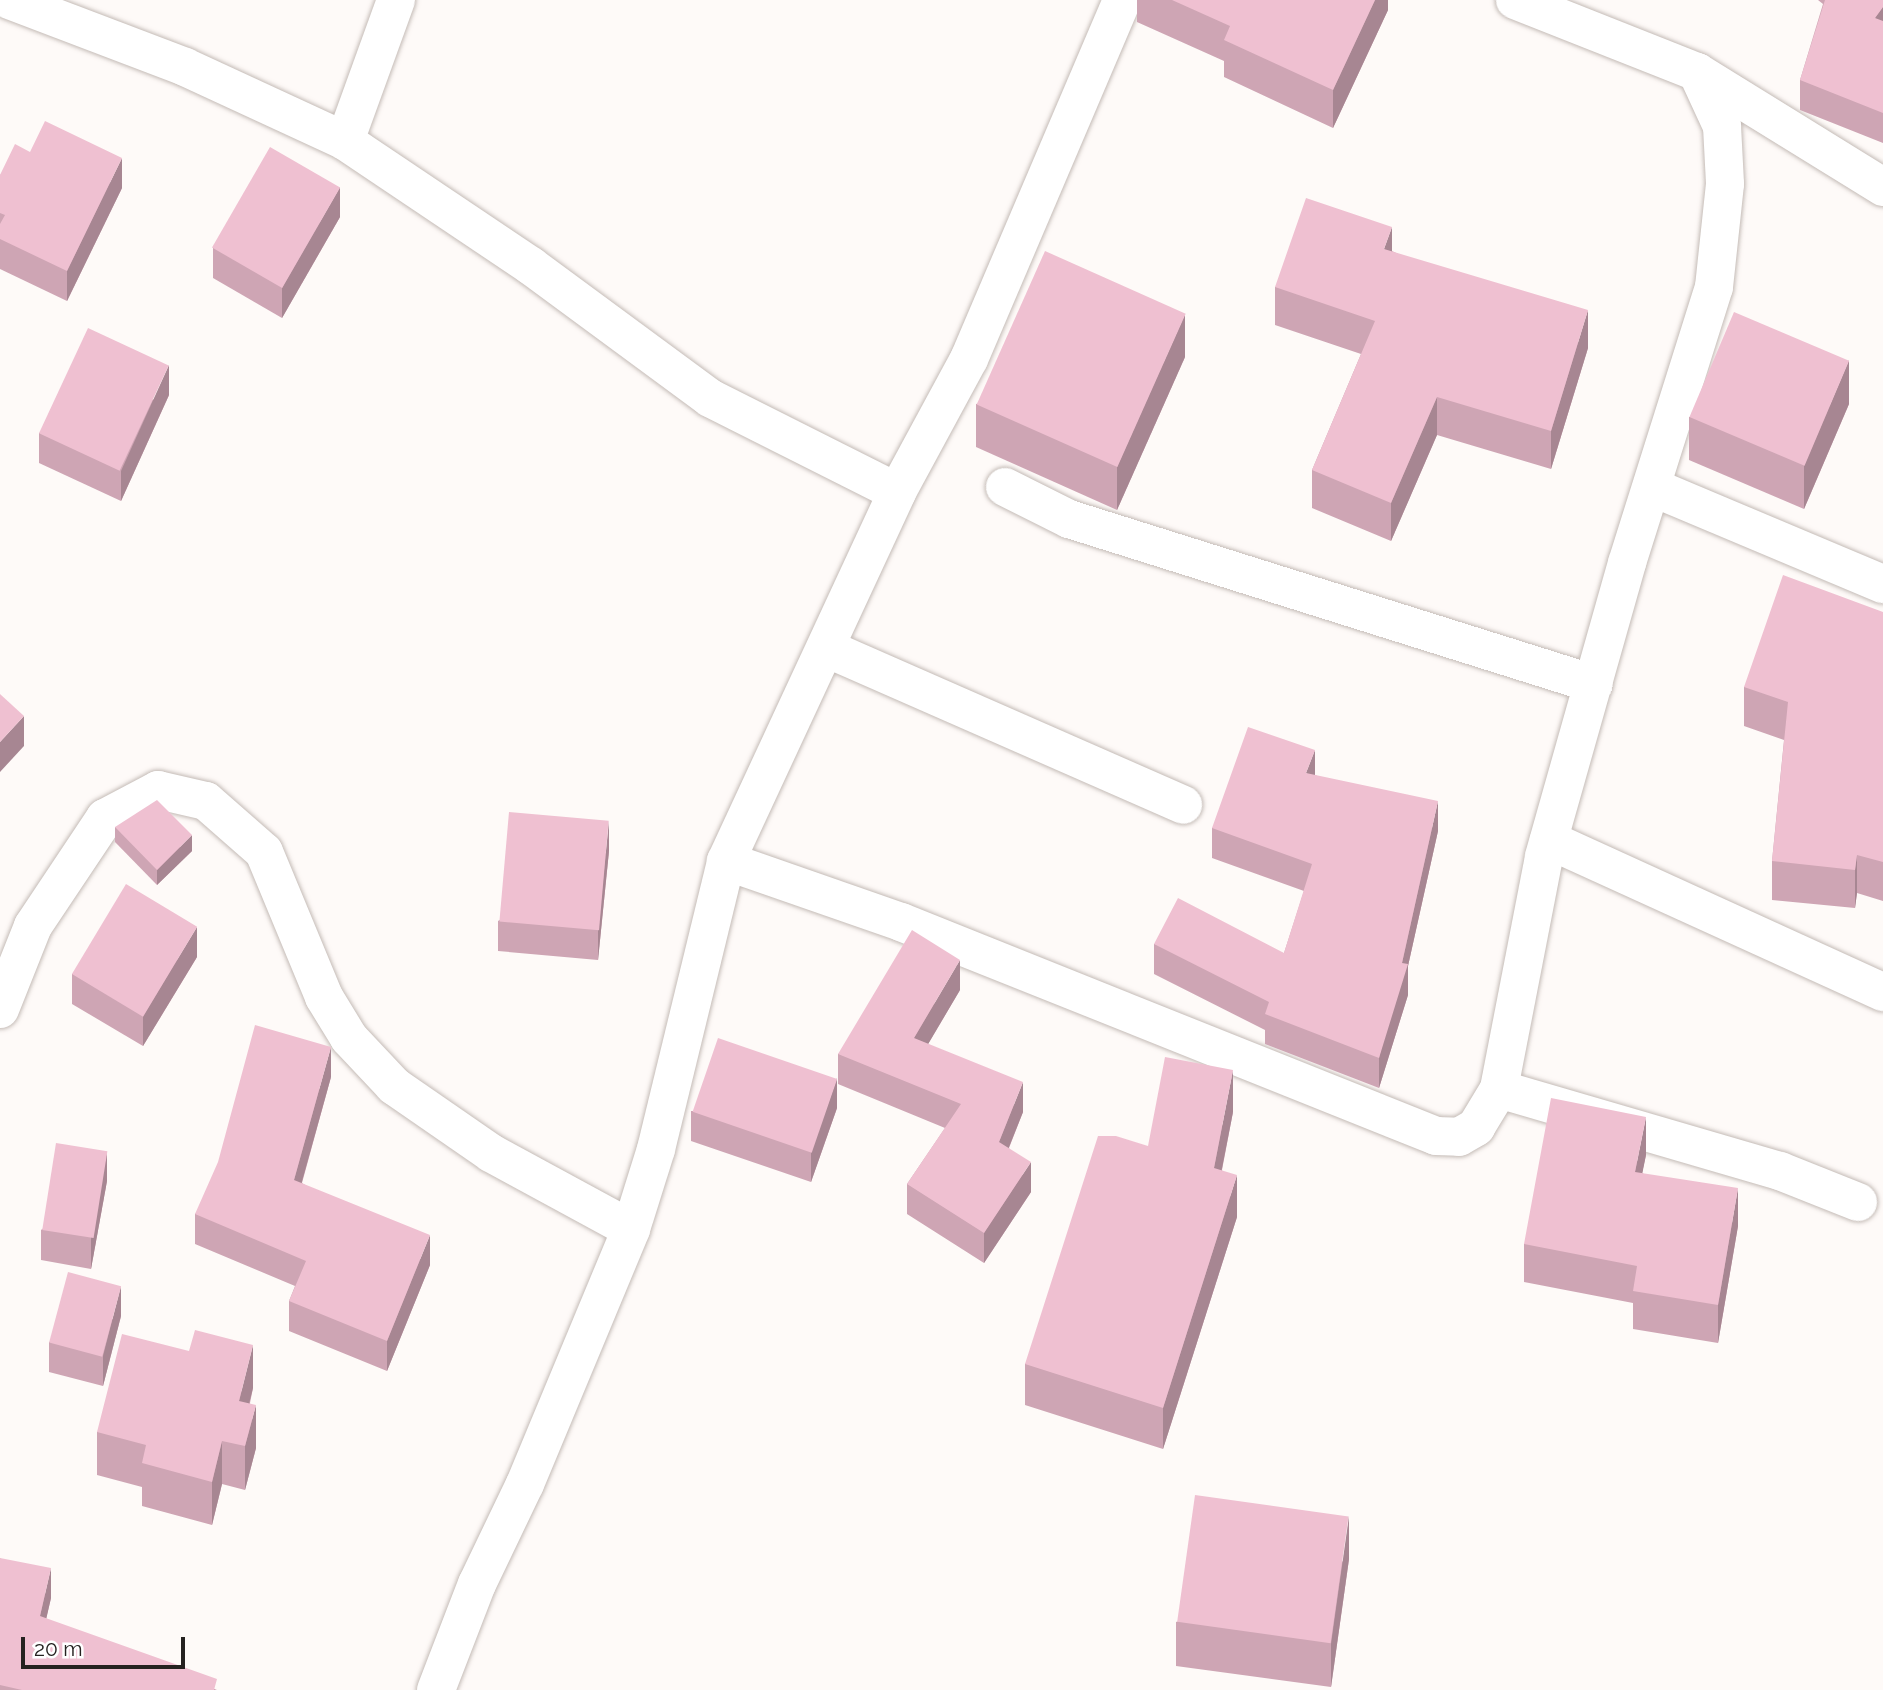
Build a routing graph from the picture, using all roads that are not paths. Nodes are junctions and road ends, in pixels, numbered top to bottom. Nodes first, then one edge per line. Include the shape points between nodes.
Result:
1 (9, 0) edge
2 (396, 0) edge
3 (1122, 0) edge
4 (1515, 0) edge
5 (1697, 72) junction
6 (345, 141) junction
7 (1883, 187) edge
8 (1005, 487) dead end
9 (1652, 487) junction
10 (897, 492) junction
11 (1883, 584) edge
12 (826, 648) junction
13 (1594, 684) junction
14 (1183, 805) dead end
15 (1549, 841) junction
16 (726, 861) junction
17 (1883, 992) edge
18 (0, 1009) edge
19 (1499, 1089) junction
20 (1858, 1202) dead end
21 (631, 1229) junction
22 (436, 1690) edge

1 - 6 street via 185,67
2 - 6 street
3 - 10 street via 969,359
4 - 5 street
5 - 7 street
5 - 9 street via 1722,126 1725,184 1714,287
6 - 10 street via 531,266 710,398
8 - 13 street via 1069,519
9 - 11 street
9 - 13 street
10 - 12 street
12 - 14 street
12 - 16 street
13 - 15 street
15 - 17 street
15 - 19 street
16 - 19 street via 901,922 1436,1136 1459,1137 1476,1127
16 - 21 street via 656,1149
18 - 21 street via 33,926 105,818 158,790 206,801 264,852 324,997 349,1038 394,1086 491,1153
19 - 20 street via 1754,1163
21 - 22 street via 525,1484 477,1584

